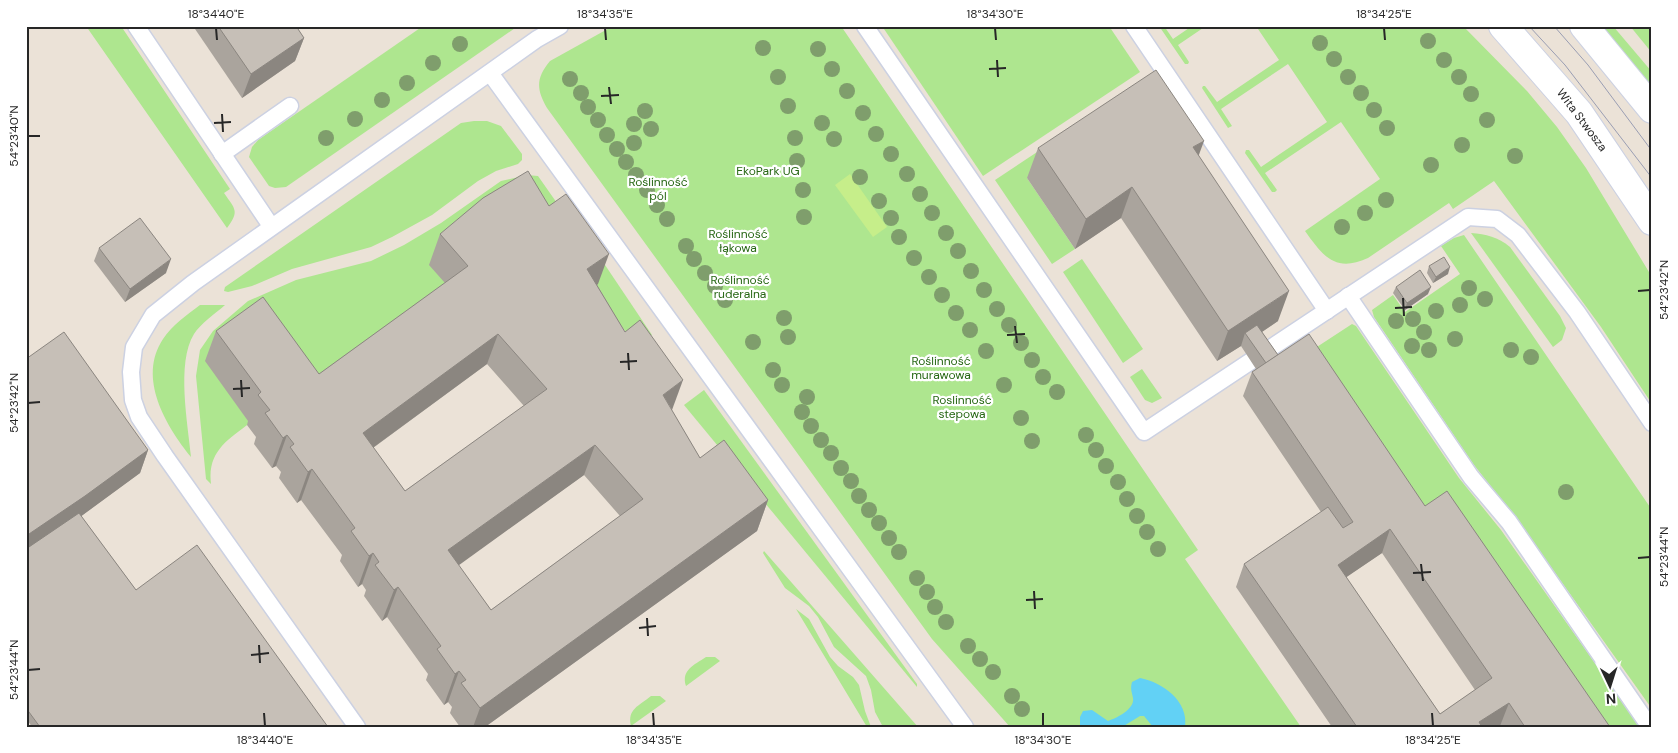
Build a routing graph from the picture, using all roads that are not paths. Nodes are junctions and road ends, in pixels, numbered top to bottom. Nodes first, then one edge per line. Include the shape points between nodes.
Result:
1 (136, 26) edge
2 (560, 26) edge
3 (865, 26) edge
4 (1134, 26) edge
5 (1502, 26) edge
6 (1584, 26) edge
7 (490, 73) junction
8 (290, 106) dead end
9 (1652, 108) edge
10 (222, 154) junction
11 (1652, 221) edge
12 (271, 226) junction
13 (1348, 296) junction
14 (1327, 311) junction
15 (1652, 423) edge
16 (357, 727) edge
17 (965, 727) edge
18 (1650, 727) edge

1 - 10 lane
2 - 7 lane
3 - 14 lane via 1144,432
4 - 14 lane
5 - 11 street, Wita Stwosza via 1579,113
6 - 9 street
7 - 12 lane
7 - 17 lane
8 - 10 lane
10 - 12 lane
12 - 16 lane via 152,315 134,347 131,372 133,400 165,456
13 - 14 lane
13 - 15 lane via 1468,217 1497,219 1518,235 1577,312
13 - 18 lane

